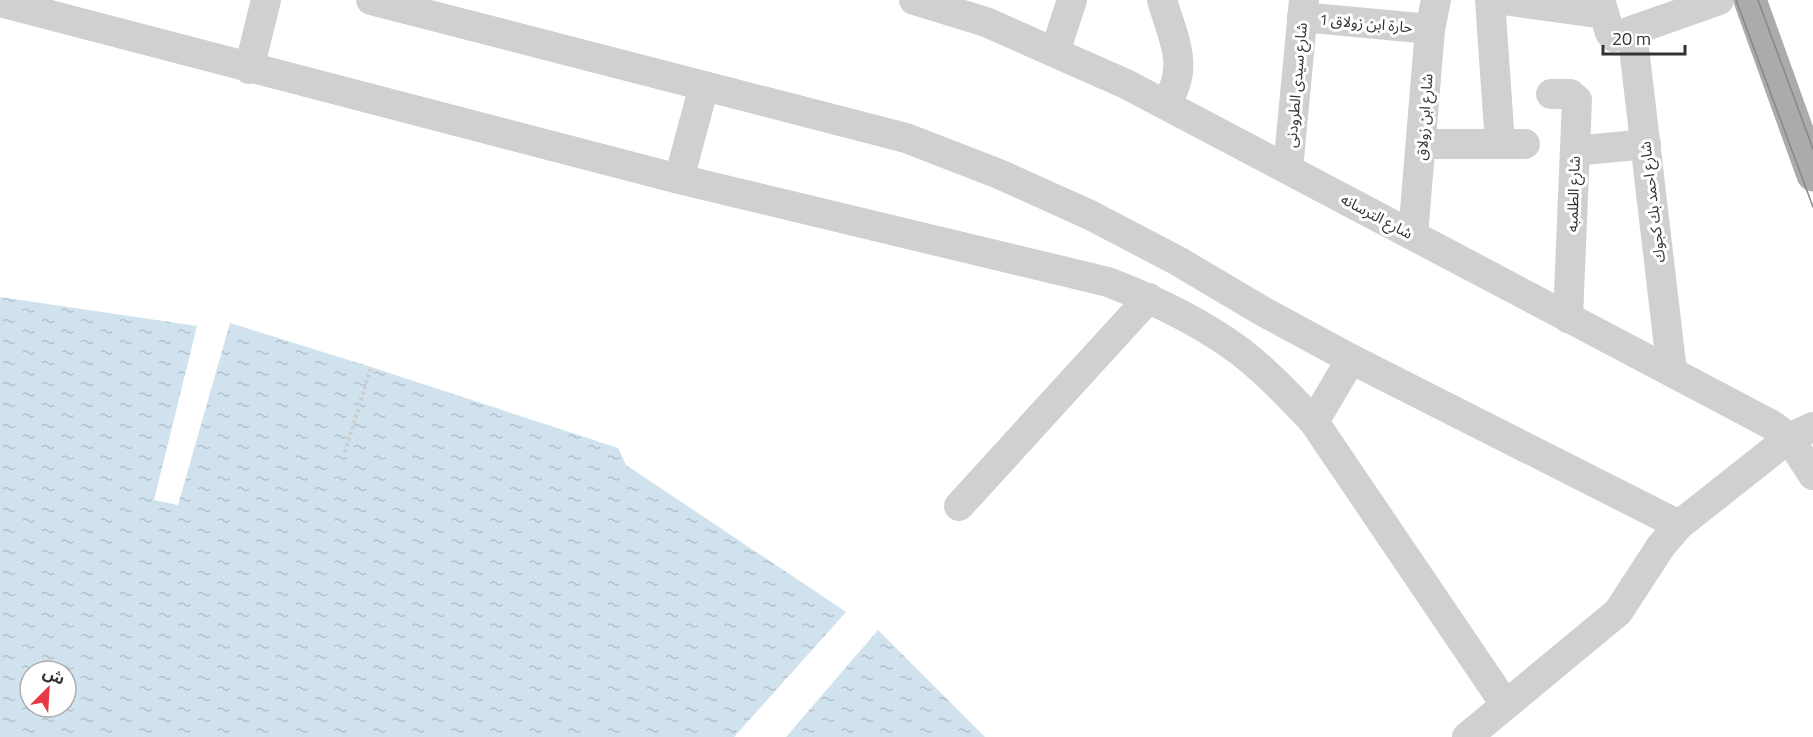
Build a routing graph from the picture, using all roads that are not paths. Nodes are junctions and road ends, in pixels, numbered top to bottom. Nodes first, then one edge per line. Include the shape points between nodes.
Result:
1 (266, 0) edge
2 (371, 0) edge
3 (914, 0) edge
4 (1072, 0) edge
5 (1161, 0) edge
6 (1436, 0) edge
7 (1490, 0) edge
8 (1503, 0) edge
9 (1719, 0) edge
10 (1750, 0) edge
11 (0, 2) edge
12 (1602, 7) edge
13 (1303, 8) edge
14 (1659, 10) edge
15 (1430, 29) junction
16 (1632, 31) junction
17 (1055, 52) junction
18 (249, 69) junction
19 (704, 86) junction
20 (1551, 94) dead end
21 (1164, 104) junction
22 (1422, 144) junction
23 (1646, 144) junction
24 (1575, 151) junction
25 (1288, 169) junction
26 (1813, 175) edge
27 (679, 179) junction
28 (1413, 235) junction
29 (1149, 298) junction
30 (1568, 318) junction
31 (1351, 359) junction
32 (1672, 372) junction
33 (1314, 422) junction
34 (1801, 433) edge
35 (1813, 475) edge
36 (959, 506) dead end
37 (1679, 525) junction
38 (1505, 704) junction
39 (1467, 737) edge

1 - 18 street
2 - 19 street
3 - 17 street, شارع الترسانه via 986,22
4 - 17 street
5 - 21 street via 1179,65 1176,86
6 - 15 street, شارع ابن زولاق
7 - 22 street via 1513,144
8 - 12 street
9 - 14 street
10 - 26 main road
11 - 18 street
12 - 16 street via 1612,37
13 - 15 street, حارة ابن زولاق 1
13 - 25 street, شارع سيدى الطرودنى
14 - 16 street
15 - 22 street, شارع ابن زولاق
16 - 23 street, شارع احمد بك كجوك
17 - 21 street, شارع الترسانه
18 - 27 street
19 - 27 street
19 - 31 street via 906,138 999,174 1178,261
20 - 24 street, شارع الطلمبه via 1570,93 1576,98
21 - 25 street, شارع الترسانه
22 - 28 street, شارع ابن زولاق
23 - 24 street
23 - 32 street, شارع احمد بك كجوك
24 - 30 street, شارع الطلمبه
25 - 28 street, شارع الترسانه
27 - 29 street via 1108,282
28 - 30 street, شارع الترسانه
29 - 33 street via 1241,352 1280,385
29 - 36 street
30 - 32 street, شارع الترسانه
31 - 33 street
31 - 37 street
32 - 34 street, شارع الترسانه via 1772,425
33 - 38 street
34 - 35 street, شارع الترسانه
34 - 37 street
37 - 38 street via 1660,546 1618,612
38 - 39 street

